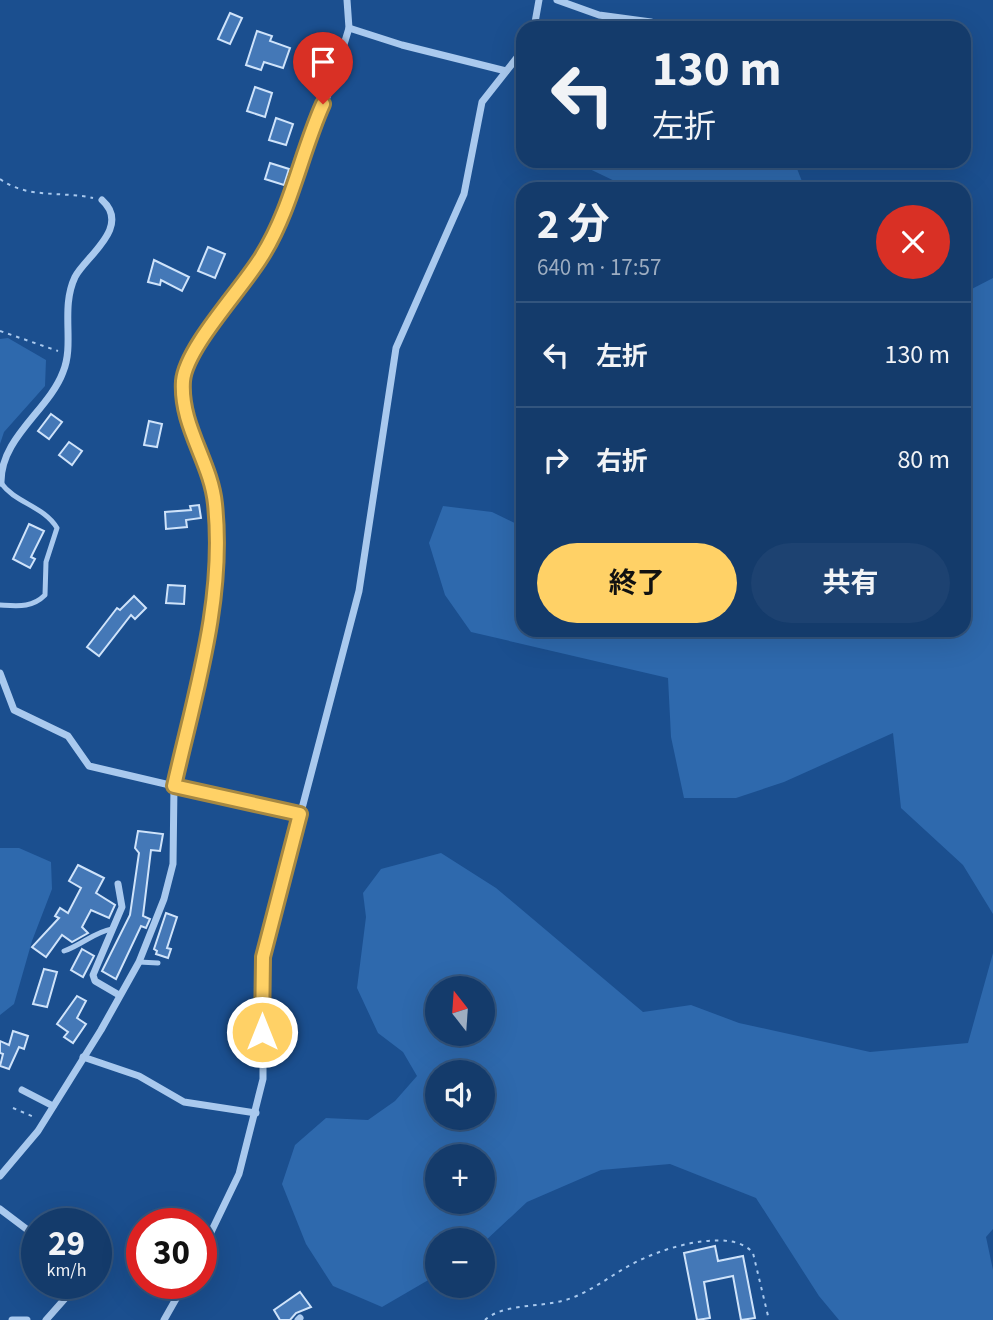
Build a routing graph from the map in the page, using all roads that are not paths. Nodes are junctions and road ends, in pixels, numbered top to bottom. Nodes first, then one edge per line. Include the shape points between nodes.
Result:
1 (347, 0) edge
2 (540, 0) edge
3 (557, 0) edge
4 (536, 21) edge
5 (644, 21) edge
6 (349, 28) junction
7 (516, 59) edge
8 (506, 71) junction
9 (102, 200) road end
10 (1, 483) edge
11 (0, 605) edge
12 (0, 673) edge
13 (174, 786) junction
14 (300, 814) junction
15 (118, 884) dead end
16 (112, 929) junction
17 (64, 951) dead end
18 (139, 962) junction
19 (158, 963) dead end
20 (119, 995) junction
21 (83, 1058) junction
22 (22, 1090) dead end
23 (53, 1105) junction
24 (256, 1113) junction
25 (0, 1176) edge
26 (0, 1209) edge
27 (217, 1220) edge
28 (21, 1225) edge
29 (65, 1299) edge
30 (176, 1299) edge
31 (12, 1320) edge
32 (27, 1320) edge
33 (46, 1320) edge
34 (164, 1320) edge

1 - 6 street
2 - 4 street
3 - 5 street via 599,15
6 - 8 street
6 - 13 street via 331,88 263,255 195,351 183,380 187,420 215,500 219,551 204,664
7 - 8 street
8 - 14 street via 482,102 464,194 396,348 359,591
9 - 10 street via 110,215 109,232 93,259 76,275 69,292 63,374 2,462
10 - 11 lane via 57,528 46,562 45,595 38,603 21,607
12 - 13 street via 14,710 68,736 89,766
13 - 14 lane
13 - 18 street via 173,864
14 - 24 street via 263,957 263,1079
15 - 16 street via 122,907
16 - 17 lane via 99,931 80,946
16 - 20 street via 93,975 95,981
18 - 19 lane
18 - 20 street
20 - 21 street
21 - 23 street
21 - 24 street via 139,1076 184,1102
22 - 23 street
23 - 25 street via 21,1155
24 - 27 street via 239,1174
26 - 28 street
29 - 33 street
30 - 34 street
31 - 32 street

